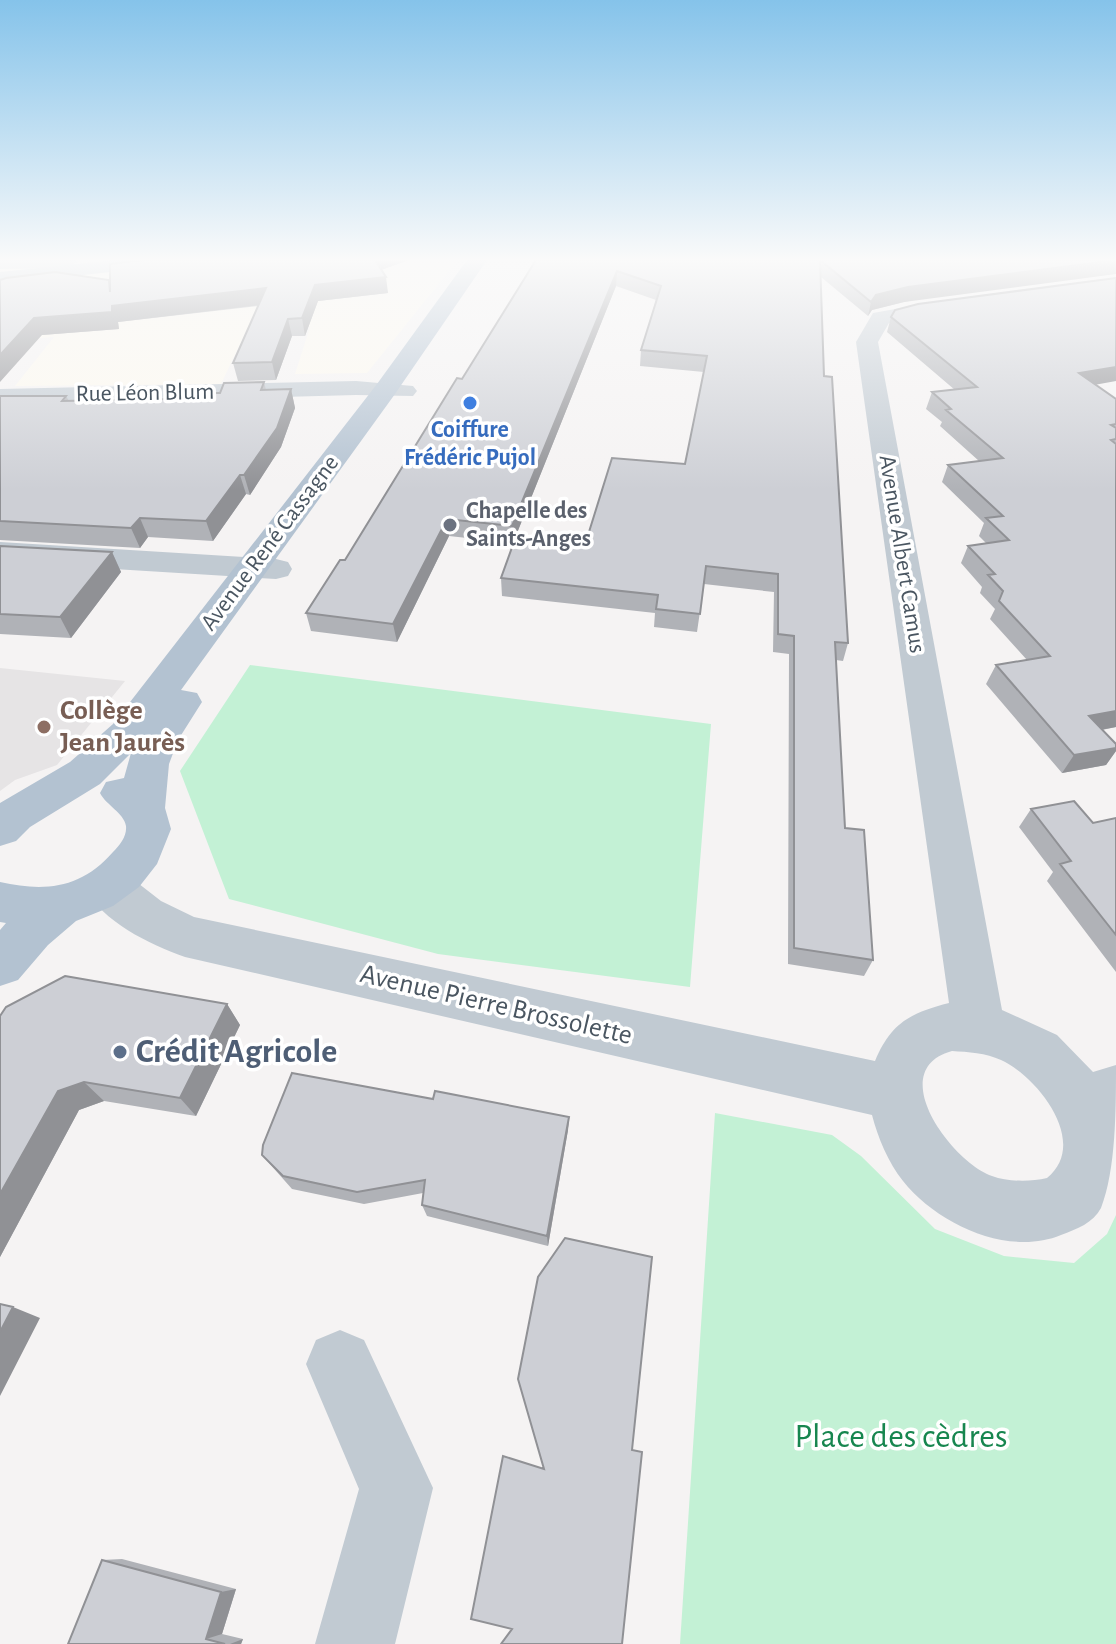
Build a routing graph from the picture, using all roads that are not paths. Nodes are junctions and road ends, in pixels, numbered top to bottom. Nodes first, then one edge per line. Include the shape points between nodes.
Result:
1 (429, 337) edge
2 (437, 337) edge
3 (870, 337) edge
4 (395, 390) junction
5 (0, 397) edge
6 (0, 552) edge
7 (264, 568) junction
8 (37, 801) junction
9 (143, 808) junction
10 (0, 829) edge
11 (108, 887) junction
12 (0, 902) edge
13 (59, 908) junction
14 (0, 964) edge
15 (979, 1028) junction
16 (896, 1093) junction
17 (1099, 1098) edge
18 (340, 1364) dead end
19 (355, 1644) edge

1 - 4 main road, Avenue René Cassagne
2 - 4 main road, Avenue René Cassagne
3 - 15 street, Avenue Albert Camus
4 - 5 street, Rue Léon Blum
4 - 7 main road, Avenue René Cassagne
6 - 7 street
7 - 8 main road, Avenue René Cassagne via 127,734 85,773
7 - 9 main road, Avenue René Cassagne via 159,736 142,777
8 - 9 main road, Avenue René Cassagne via 88,788 120,793
8 - 10 main road, Avenue René Cassagne
9 - 11 main road, Avenue René Cassagne via 149,826 144,847
11 - 13 main road, Avenue René Cassagne
11 - 16 street, Avenue Pierre Brossolette via 144,915 185,936
12 - 13 main road, Avenue René Cassagne via 24,909
13 - 14 main road, Avenue René Cassagne
15 - 16 street via 952,1027 928,1034 910,1049 899,1069
15 - 17 street via 1037,1052
16 - 17 street via 903,1125 921,1157 949,1184 984,1204 1020,1212 1054,1208 1078,1192 1092,1166
18 - 19 street via 396,1488

